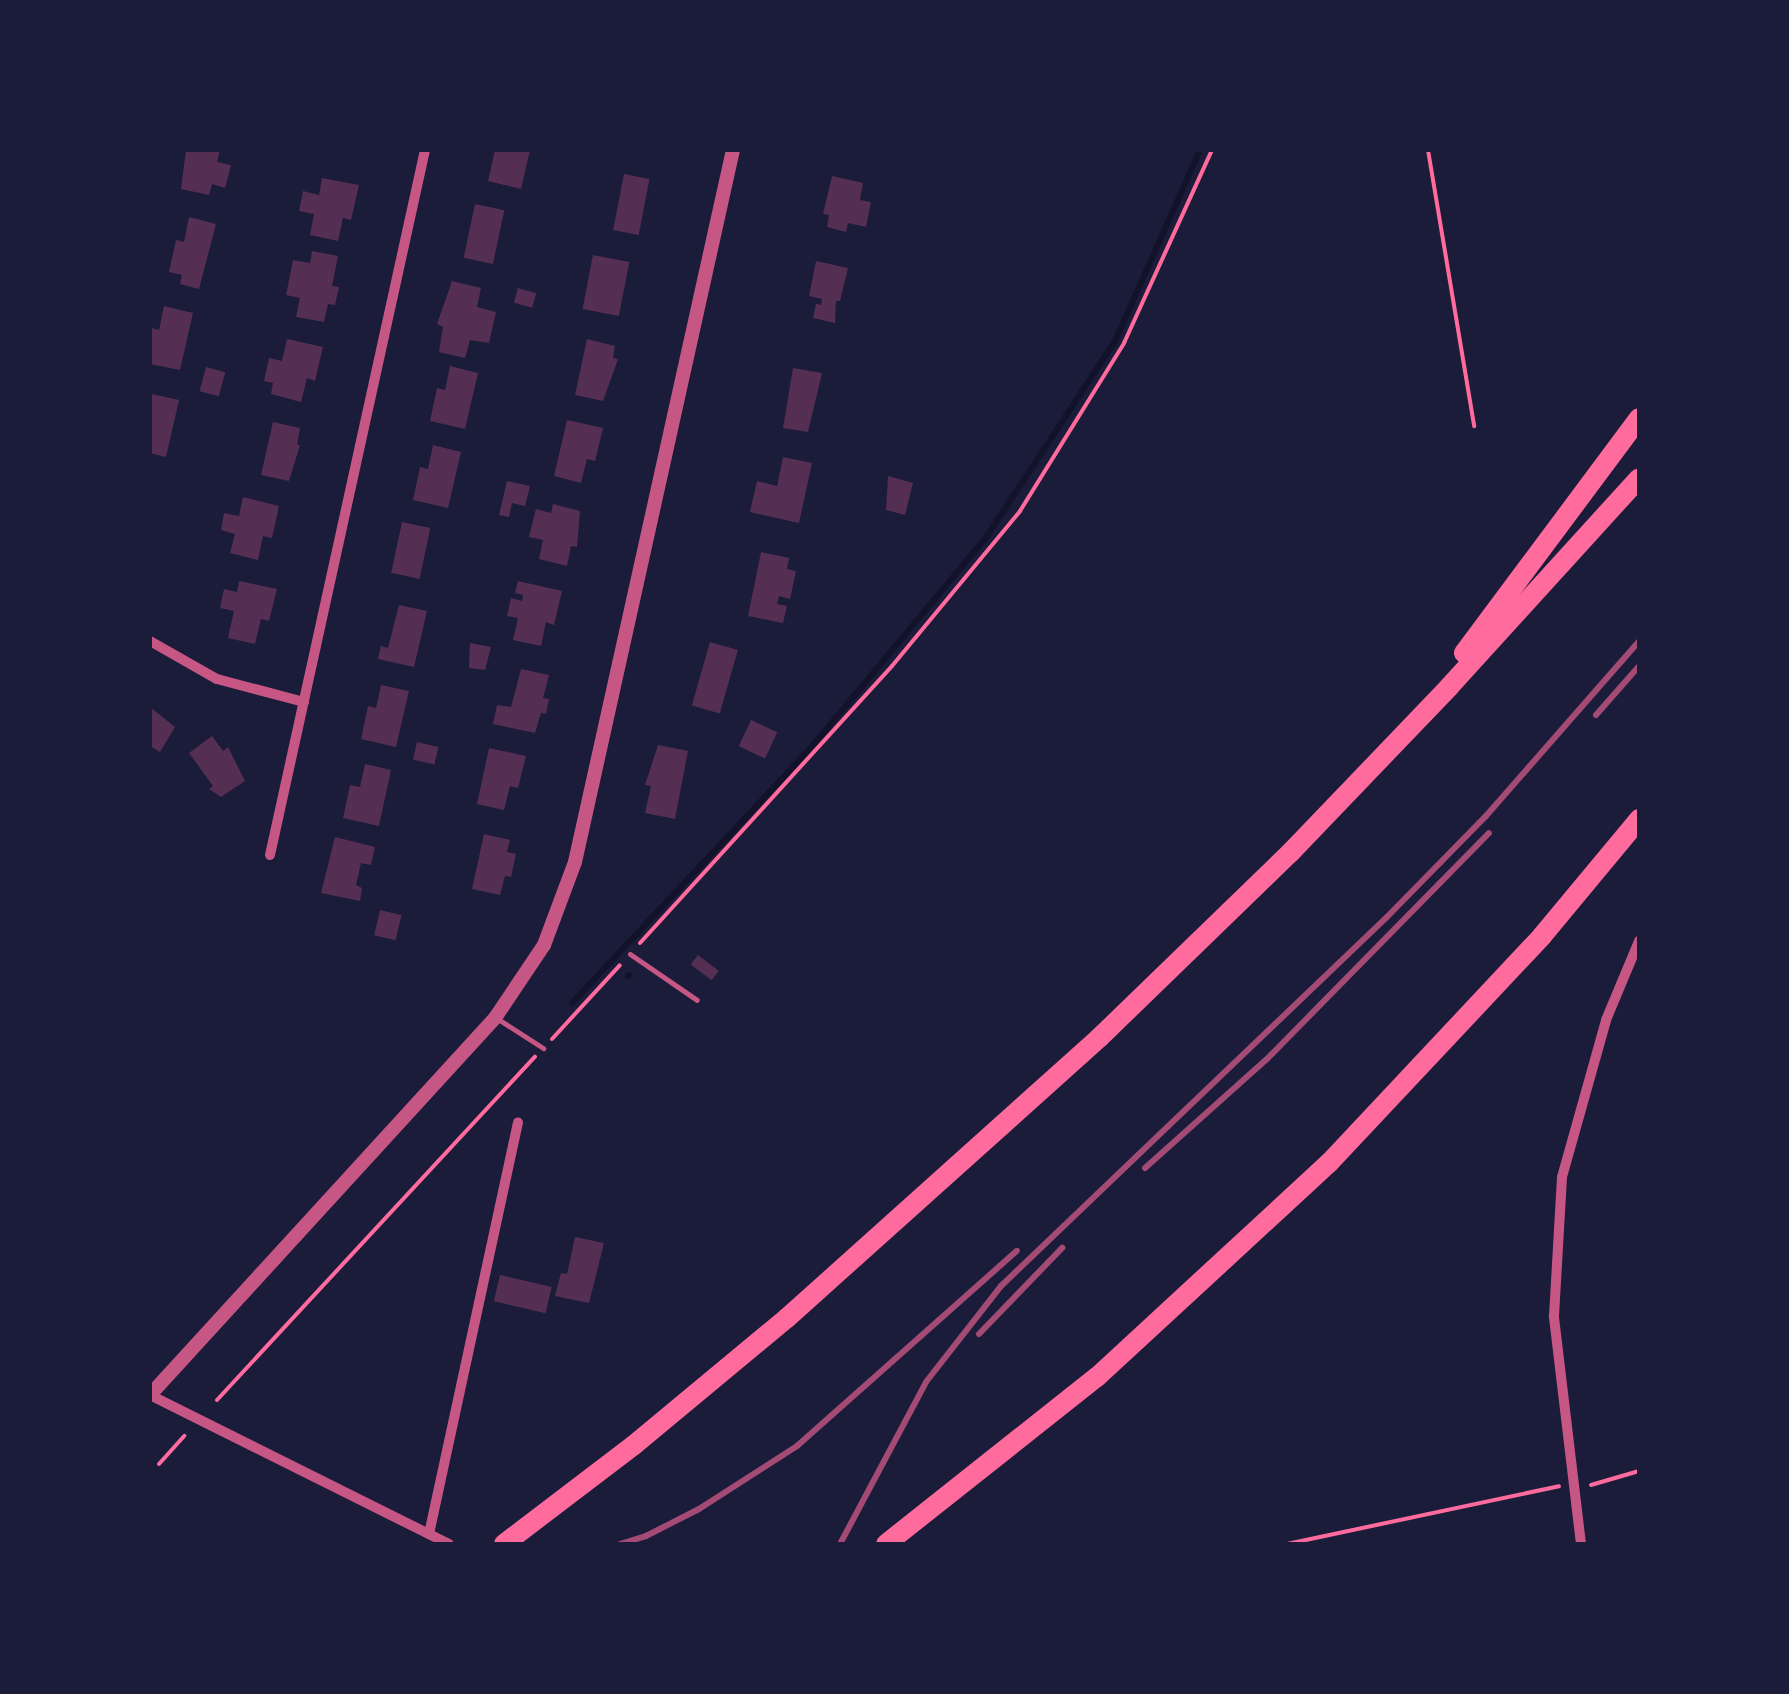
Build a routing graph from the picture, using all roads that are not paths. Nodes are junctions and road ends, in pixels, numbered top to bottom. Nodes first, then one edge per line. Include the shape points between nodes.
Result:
1 (425, 150) edge
2 (732, 150) edge
3 (1639, 418) edge
4 (1639, 478) edge
5 (150, 641) edge
6 (304, 702) junction
7 (1639, 819) edge
8 (1290, 853) junction
9 (270, 854) dead end
10 (1639, 941) edge
11 (630, 954) road end
12 (697, 1000) dead end
13 (496, 1018) junction
14 (543, 1048) road end
15 (518, 1123) dead end
16 (150, 1395) edge
17 (429, 1534) junction
18 (449, 1544) edge
19 (504, 1544) edge
20 (886, 1544) edge
21 (1581, 1544) edge

1 - 6 street
2 - 13 street via 576,862 544,945
3 - 8 highway via 1468,648
4 - 8 highway
5 - 6 street via 217,678
6 - 9 street
7 - 20 highway via 1542,936 1329,1163 1097,1376
8 - 19 highway via 945,1180 787,1318
10 - 21 street via 1606,1020 1562,1177 1554,1316
11 - 12 lane
13 - 14 lane
13 - 16 street
15 - 17 street
16 - 17 street
17 - 18 street

